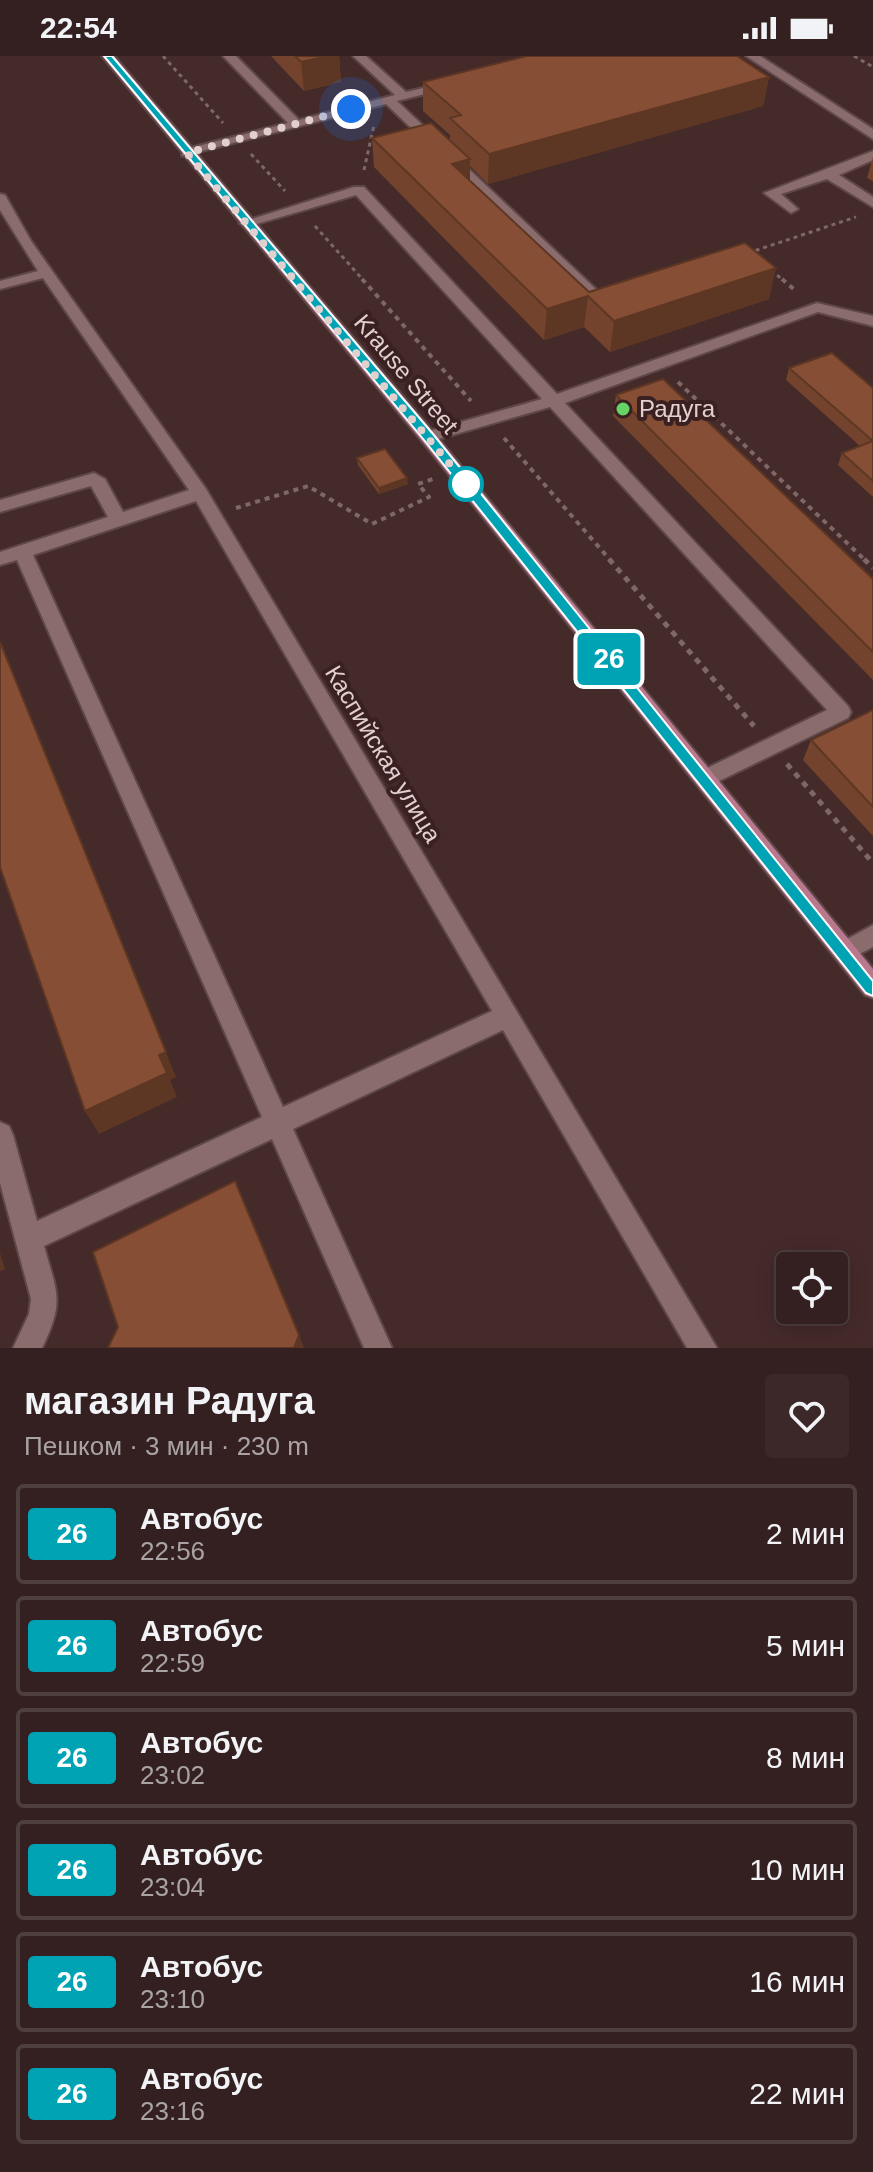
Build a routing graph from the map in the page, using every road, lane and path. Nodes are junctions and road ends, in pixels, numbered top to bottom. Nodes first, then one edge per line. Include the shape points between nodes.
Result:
1 (108, 56) edge
2 (163, 56) edge
3 (229, 56) edge
4 (359, 56) edge
5 (752, 56) edge
6 (854, 56) edge
7 (873, 67) edge
8 (460, 81) edge
9 (389, 99) junction
10 (296, 124) junction
11 (873, 135) edge
12 (237, 139) junction
13 (187, 153) junction
14 (873, 155) edge
15 (829, 174) junction
16 (359, 190) junction
17 (0, 198) edge
18 (873, 203) edge
19 (298, 206) junction
20 (791, 209) dead end
21 (859, 216) dead end
22 (246, 223) junction
23 (749, 252) junction
24 (740, 255) edge
25 (47, 273) junction
26 (0, 285) edge
27 (629, 291) edge
28 (817, 307) junction
29 (873, 321) edge
30 (660, 364) junction
31 (556, 400) junction
32 (489, 421) junction
33 (428, 437) junction
34 (418, 484) dead end
35 (200, 493) junction
36 (0, 506) edge
37 (213, 515) junction
38 (119, 520) junction
39 (11, 555) edge
40 (873, 568) edge
41 (772, 747) junction
42 (706, 778) junction
43 (873, 863) edge
44 (873, 935) edge
45 (844, 952) junction
46 (873, 987) edge
47 (508, 1016) junction
48 (277, 1123) junction
49 (0, 1135) edge
50 (28, 1239) junction
51 (373, 1344) edge
52 (27, 1348) edge
53 (703, 1348) edge

1 - 13 main road, Krause Street
2 - 12 path
3 - 10 street
4 - 9 street
5 - 11 street
6 - 7 path
8 - 9 street
9 - 10 street
9 - 16 path
9 - 27 street via 600,301
10 - 12 street
12 - 13 street
12 - 19 path
13 - 22 main road, Krause Street
14 - 15 street
15 - 18 street
15 - 20 street via 771,193
16 - 19 street
16 - 31 street
17 - 25 street, Каспийская улица
19 - 22 street
19 - 32 path
21 - 23 path
22 - 33 main road, Krause Street
23 - 24 path
23 - 28 path
25 - 26 street
25 - 35 street, Каспийская улица
28 - 29 street
28 - 30 street
30 - 31 street
30 - 40 path
31 - 32 street
31 - 41 street via 841,712
32 - 33 street
32 - 41 path
33 - 42 main road, Krause Street
34 - 37 path via 429,497 372,524 308,486
35 - 37 street, Каспийская улица
35 - 38 street
36 - 38 street via 94,479
37 - 47 street, Каспийская улица
38 - 39 street
39 - 48 street
41 - 42 street
41 - 43 path
42 - 45 main road, Krause Street
44 - 45 street
45 - 46 main road, Krause Street
47 - 48 street
47 - 53 street, Каспийская улица
48 - 50 street
48 - 51 street
49 - 50 street
50 - 52 street via 45,1308

